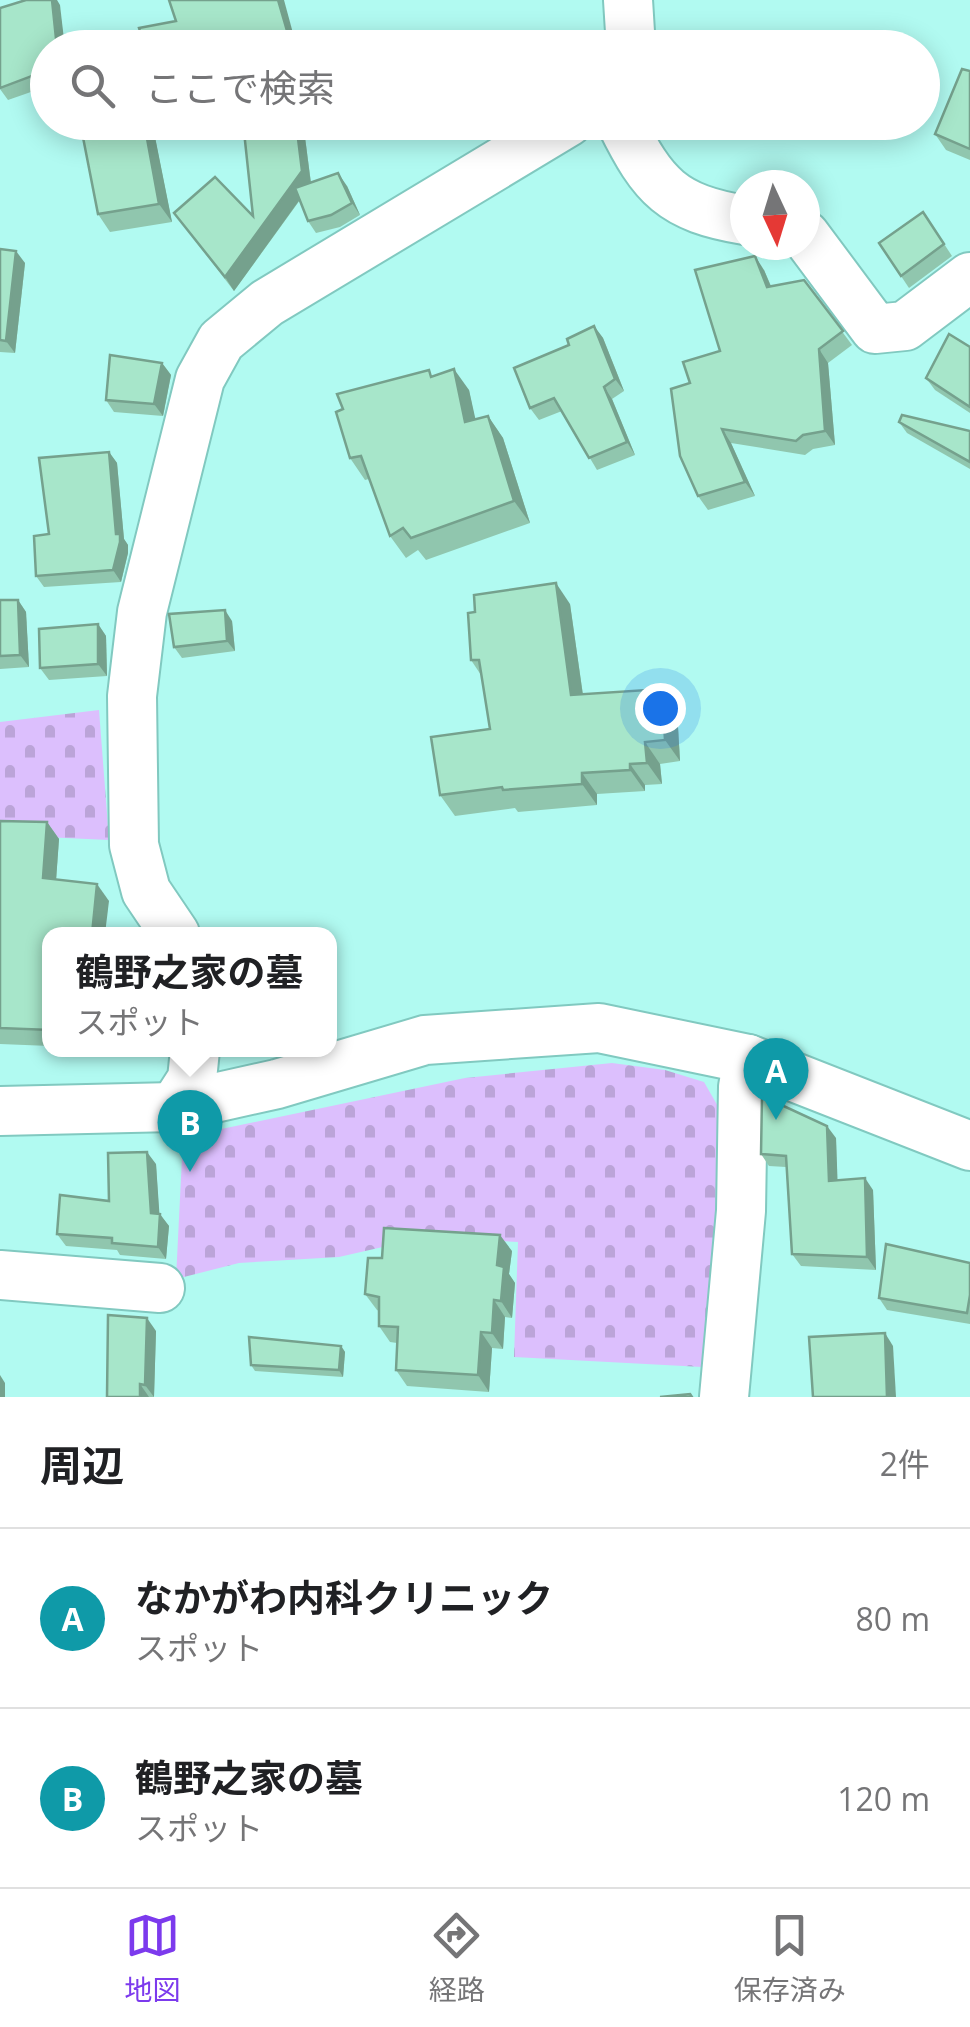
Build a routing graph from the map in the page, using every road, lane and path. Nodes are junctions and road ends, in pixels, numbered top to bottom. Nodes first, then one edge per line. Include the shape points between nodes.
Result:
1 (628, 0) edge
2 (629, 30) edge
3 (538, 140) edge
4 (631, 140) edge
5 (730, 216) edge
6 (820, 255) edge
7 (970, 277) edge
8 (170, 927) edge
9 (340, 1055) edge
10 (194, 1057) edge
11 (336, 1057) edge
12 (748, 1059) junction
13 (174, 1107) junction
14 (0, 1111) edge
15 (970, 1146) edge
16 (0, 1275) edge
17 (160, 1288) dead end
18 (724, 1397) edge

1 - 2 street
3 - 8 street via 267,302 221,342 200,379 142,612 132,696 134,845 146,891
4 - 5 street via 653,180 678,202
6 - 7 street via 875,329 904,326
9 - 12 street via 425,1040 598,1028
10 - 13 street via 192,1079
11 - 13 street via 277,1084
12 - 15 street
12 - 18 street
13 - 14 street
16 - 17 street

